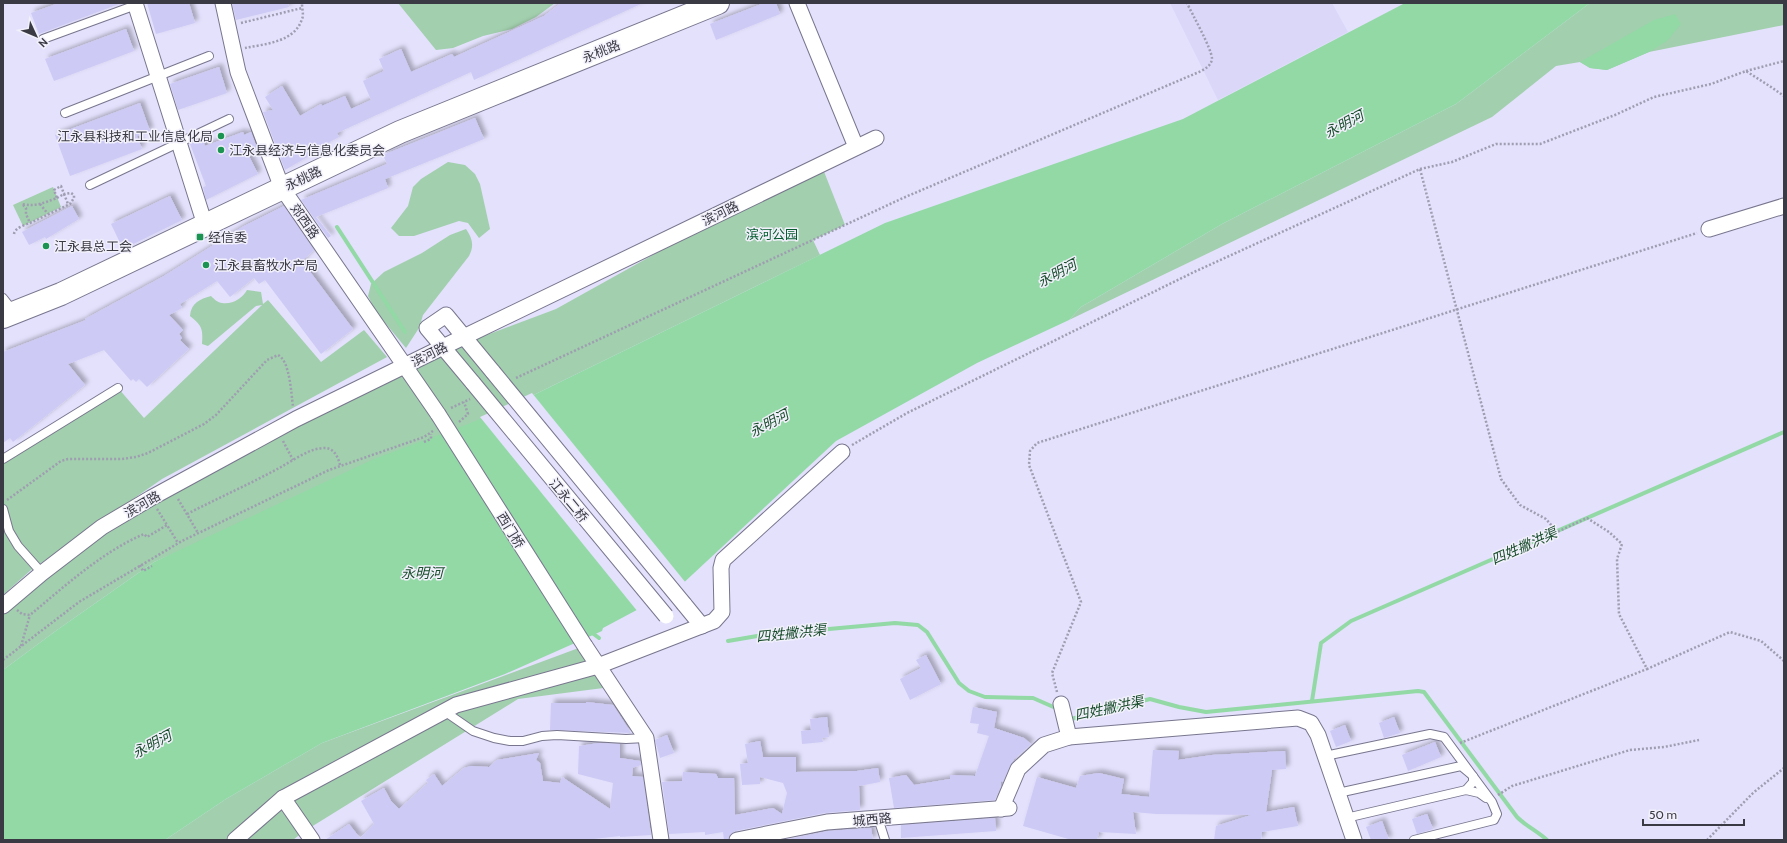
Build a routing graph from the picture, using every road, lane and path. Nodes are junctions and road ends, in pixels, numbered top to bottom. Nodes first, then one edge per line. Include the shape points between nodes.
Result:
1 (223, 3) edge
2 (718, 3) edge
3 (797, 3) edge
4 (1186, 3) edge
5 (135, 4) edge
6 (302, 4) edge
7 (302, 8) junction
8 (228, 26) junction
9 (43, 40) dead end
10 (233, 51) junction
11 (209, 56) dead end
12 (1784, 61) edge
13 (1746, 71) junction
14 (158, 76) junction
15 (1784, 96) edge
16 (65, 113) dead end
17 (229, 118) dead end
18 (876, 138) dead end
19 (179, 143) junction
20 (856, 147) junction
21 (1420, 169) junction
22 (90, 185) dead end
23 (282, 188) junction
24 (64, 194) junction
25 (57, 198) junction
26 (40, 204) junction
27 (68, 204) junction
28 (1784, 206) edge
29 (48, 214) junction
30 (30, 223) junction
31 (205, 226) junction
32 (1709, 229) joint
33 (14, 234) dead end
34 (7, 310) edge
35 (1457, 310) junction
36 (464, 337) junction
37 (443, 347) junction
38 (406, 365) junction
39 (514, 379) dead end
40 (118, 388) dead end
41 (471, 399) dead end
42 (296, 419) junction
43 (437, 419) junction
44 (278, 429) junction
45 (430, 434) junction
46 (424, 442) dead end
47 (842, 452) joint
48 (3, 459) edge
49 (293, 460) junction
50 (340, 465) junction
51 (172, 488) junction
52 (151, 498) junction
53 (3, 503) edge
54 (3, 509) edge
55 (186, 514) junction
56 (167, 525) junction
57 (198, 533) junction
58 (178, 543) junction
59 (140, 565) junction
60 (152, 566) dead end
61 (42, 573) junction
62 (5, 604) edge
63 (30, 615) junction
64 (702, 626) junction
65 (680, 634) junction
66 (20, 647) junction
67 (3, 660) edge
68 (1784, 662) edge
69 (598, 666) junction
70 (1647, 669) junction
71 (1061, 704) joint
72 (444, 711) junction
73 (1067, 731) junction
74 (646, 738) junction
75 (1699, 740) dead end
76 (1450, 745) junction
77 (1325, 756) junction
78 (1459, 757) junction
79 (1461, 766) junction
80 (1784, 768) edge
81 (1473, 776) junction
82 (1466, 790) junction
83 (1338, 793) junction
84 (283, 798) junction
85 (1492, 803) junction
86 (878, 818) junction
87 (1346, 818) junction
88 (235, 840) edge
89 (312, 840) edge
90 (660, 840) edge
91 (737, 840) edge
92 (885, 840) edge
93 (1354, 840) edge
94 (1414, 840) edge
95 (1707, 840) edge

1 - 8 street, 郊西路
2 - 23 main road, 永桃路 via 400,132
3 - 20 street
4 - 39 path via 1209,50 1212,59 1209,67 904,198
5 - 9 lane
5 - 14 street
6 - 7 path
7 - 8 path
7 - 10 path via 303,18 299,26 285,38
8 - 10 street, 郊西路
10 - 23 street, 郊西路 via 238,72
11 - 14 lane
12 - 13 path
13 - 15 path
13 - 21 path via 1711,84 1654,97 1540,144 1496,144 1452,162
14 - 16 lane
14 - 19 street
17 - 19 lane
18 - 20 street, 滨河路
19 - 22 lane
19 - 31 street
20 - 36 street, 滨河路
21 - 35 path
21 - 47 path via 1158,290 907,413 863,437
23 - 31 main road, 永桃路
23 - 38 street, 郊西路
24 - 25 path
24 - 25 path via 61,186 54,190
24 - 27 path
24 - 27 path via 74,195 73,201
25 - 26 path
26 - 29 path
26 - 30 path via 27,207 26,214
27 - 29 path
28 - 32 street
29 - 30 path
30 - 33 path via 16,230
31 - 34 main road, 永桃路 via 61,294
32 - 35 path
35 - 70 path via 1501,479 1520,505 1546,519 1556,532 1587,518 1622,544 1617,559 1619,614
35 - 71 path via 1037,443 1030,451 1029,465 1081,602 1052,673
36 - 37 street, 滨河路
36 - 37 street, 江永二桥 via 446,315 427,328
36 - 64 street, 江永二桥, bridge
37 - 38 street, 滨河路
37 - 65 street, 江永二桥, bridge
38 - 42 street, 滨河路
38 - 43 street, 郊西路
40 - 48 lane
41 - 43 path
42 - 44 street, 滨河路
42 - 53 path via 286,365 278,355 267,360 216,415 204,424 136,457 61,461
43 - 45 path
43 - 69 street, 西门桥, bridge
44 - 49 path
44 - 51 street, 滨河路
45 - 46 path via 431,439
45 - 50 path
47 - 64 street via 723,560 722,612 714,621
49 - 50 path via 305,453 328,448 338,458
49 - 55 path
50 - 57 path
51 - 52 street, 滨河路
51 - 55 path
52 - 56 path
52 - 61 street, 滨河路 via 102,527
54 - 61 lane via 9,531 18,546
55 - 57 path
56 - 58 path
56 - 63 path via 147,537 144,534 134,538 96,563
57 - 58 path
58 - 59 path
59 - 60 path via 143,571
59 - 66 path via 79,602
61 - 62 street, 滨河路
62 - 63 path via 22,614
63 - 66 path
64 - 65 street
65 - 69 street
66 - 67 path
68 - 70 path via 1761,641 1730,632
69 - 72 street via 456,705
69 - 74 street, 西门桥
70 - 76 path via 1462,743
71 - 73 street
72 - 74 lane via 472,731 510,741 556,735
72 - 84 street
73 - 77 street via 1298,718 1311,723
73 - 86 street, 城西路 via 1044,745 1018,769 1005,808
74 - 90 street
75 - 85 path via 1664,748 1630,750 1567,768 1512,786
76 - 77 lane via 1444,737 1430,734
76 - 78 lane
77 - 83 street
78 - 79 lane
78 - 81 lane
79 - 81 lane
79 - 83 lane
80 - 95 path via 1753,793
81 - 82 lane via 1473,782
81 - 85 lane
82 - 85 lane via 1479,793
82 - 87 lane
83 - 87 street
84 - 88 street
84 - 89 street
85 - 94 lane via 1497,814 1494,820
86 - 91 street, 城西路 via 827,822
86 - 92 lane
87 - 93 street

